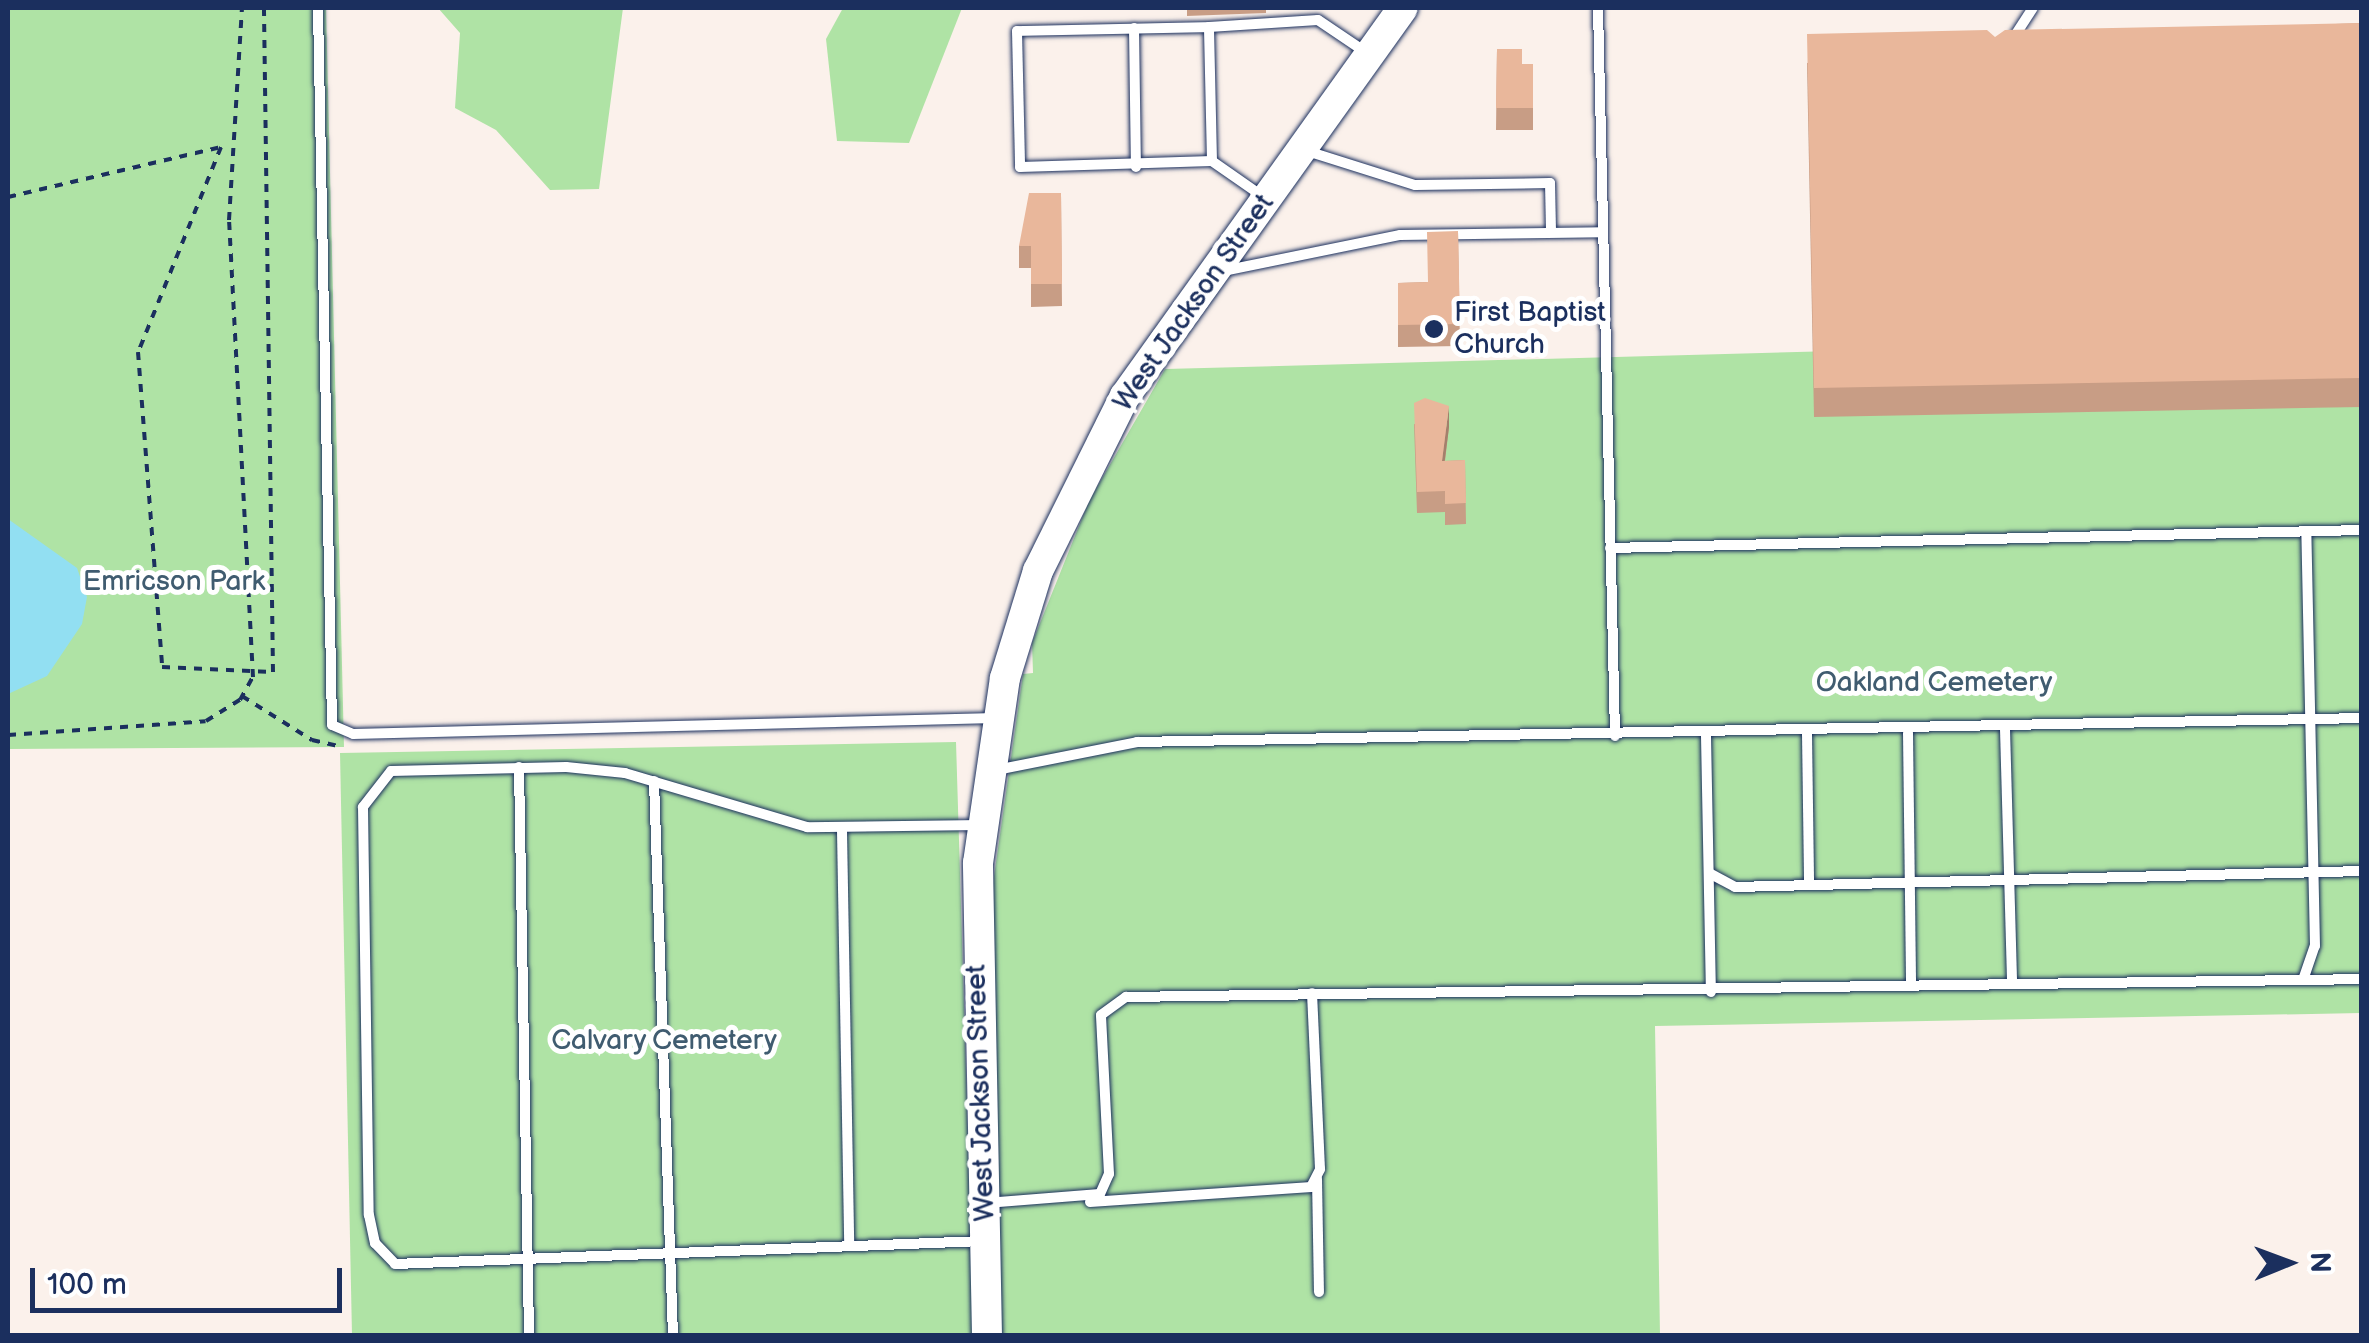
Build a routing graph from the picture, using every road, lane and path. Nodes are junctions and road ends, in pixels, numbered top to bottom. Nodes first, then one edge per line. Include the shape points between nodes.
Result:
1 (242, 8) edge
2 (264, 8) edge
3 (318, 8) edge
4 (1292, 8) edge
5 (1403, 8) edge
6 (1598, 8) edge
7 (2033, 8) edge
8 (1293, 21) junction
9 (1209, 27) junction
10 (1134, 28) junction
11 (1369, 54) junction
12 (1995, 58) edge
13 (1302, 149) junction
14 (1212, 161) junction
15 (1136, 167) junction
16 (8, 197) edge
17 (1266, 198) junction
18 (1551, 232) junction
19 (1603, 232) junction
20 (1212, 274) junction
21 (2362, 530) edge
22 (2306, 533) junction
23 (1610, 548) junction
24 (253, 671) junction
25 (998, 718) junction
26 (2362, 718) edge
27 (2311, 721) junction
28 (2005, 729) junction
29 (1908, 732) junction
30 (8, 734) edge
31 (1806, 734) junction
32 (1615, 736) junction
33 (1706, 736) junction
34 (519, 768) junction
35 (989, 771) junction
36 (654, 781) junction
37 (982, 824) junction
38 (842, 831) junction
39 (2362, 871) edge
40 (2313, 872) junction
41 (1708, 873) junction
42 (2009, 878) junction
43 (1910, 882) junction
44 (1808, 885) junction
45 (2362, 979) edge
46 (2303, 980) junction
47 (2012, 982) junction
48 (1912, 984) junction
49 (1711, 992) junction
50 (1312, 994) junction
51 (1317, 1178) junction
52 (1084, 1202) junction
53 (985, 1203) junction
54 (986, 1241) junction
55 (849, 1245) junction
56 (668, 1251) junction
57 (528, 1265) junction
58 (1319, 1292) dead end
59 (529, 1336) edge
60 (673, 1336) edge
61 (987, 1336) edge

1 - 24 path via 229,220
2 - 24 path via 273,672
3 - 25 lane via 332,725 353,734
4 - 8 lane
5 - 11 street, West Jackson Street
6 - 19 lane
7 - 12 lane
8 - 9 lane
8 - 11 lane via 1318,20
9 - 10 lane
9 - 14 lane
10 - 15 lane
10 - 15 lane via 1017,31 1020,167
11 - 13 street, West Jackson Street
13 - 17 street, West Jackson Street
13 - 18 lane via 1415,185 1550,183
14 - 15 lane
14 - 17 lane
16 - 24 path via 221,146 138,352 162,668
17 - 20 street, West Jackson Street
18 - 19 lane
18 - 20 lane via 1400,234
19 - 23 lane
20 - 25 street, West Jackson Street via 1125,396 1078,486 1038,571
21 - 22 lane
22 - 23 lane
22 - 27 lane
23 - 32 lane
24 - 30 path via 240,700 206,721
25 - 35 street, West Jackson Street
26 - 27 lane
27 - 28 lane
27 - 40 lane
28 - 29 lane
28 - 42 lane
29 - 31 lane
29 - 43 lane
31 - 33 lane
31 - 44 lane
32 - 33 lane
32 - 35 lane via 1122,743
33 - 41 lane
34 - 36 lane via 592,768
34 - 57 lane
34 - 57 lane via 390,771 367,794 368,1176 371,1229 395,1264
35 - 37 street, West Jackson Street
36 - 38 lane via 738,814
36 - 56 lane
37 - 38 lane
37 - 53 street, West Jackson Street via 975,937
38 - 55 lane
39 - 40 lane
40 - 42 lane
40 - 46 lane via 2314,946
41 - 44 lane via 1725,887
41 - 49 lane
42 - 43 lane
42 - 47 lane
43 - 44 lane
43 - 48 lane
45 - 46 lane
46 - 47 lane
47 - 48 lane
48 - 49 lane
49 - 50 lane
50 - 51 lane
50 - 52 lane via 1126,998 1105,1007 1109,1174 1100,1194
51 - 52 lane via 1293,1195
51 - 58 lane
52 - 53 lane
53 - 54 street, West Jackson Street
54 - 55 lane
54 - 61 street, West Jackson Street
55 - 56 lane
56 - 57 lane
56 - 60 lane
57 - 59 lane

